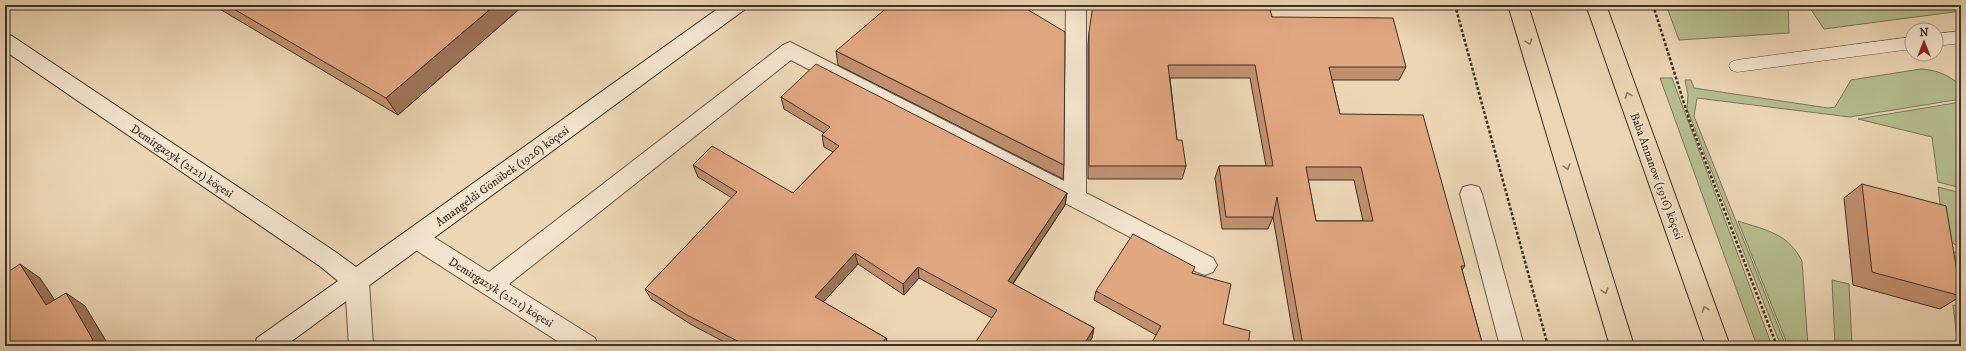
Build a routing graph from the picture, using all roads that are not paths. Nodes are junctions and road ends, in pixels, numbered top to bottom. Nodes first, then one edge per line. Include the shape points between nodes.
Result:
1 (737, 5) edge
2 (1076, 5) edge
3 (1518, 5) edge
4 (1596, 5) edge
5 (1961, 37) edge
6 (1944, 39) edge
7 (1904, 44) edge
8 (8, 47) edge
9 (1736, 66) dead end
10 (1471, 194) dead end
11 (1075, 198) junction
12 (416, 238) junction
13 (1205, 265) dead end
14 (357, 282) junction
15 (490, 286) junction
16 (266, 346) edge
17 (361, 346) edge
18 (586, 346) edge
19 (1512, 346) edge
20 (1622, 346) edge
21 (1718, 346) edge

1 - 12 street, Amangeldi Gönübek (1926) köçesi
2 - 11 street
3 -> 20 main road
21 -> 4 main road, Baba Annanow (1916) köçesi
5 - 6 lane
7 - 9 lane
8 - 14 street, Demirgazyk (2121) köçesi via 323,256
10 - 19 street
11 - 13 street
11 - 15 street via 790,50
12 - 14 street, Amangeldi Gönübek (1926) köçesi
12 - 15 street, Demirgazyk (2121) köçesi
14 - 16 street, Amangeldi Gönübek (1926) köçesi
14 - 17 street
15 - 18 street, Demirgazyk (2121) köçesi

